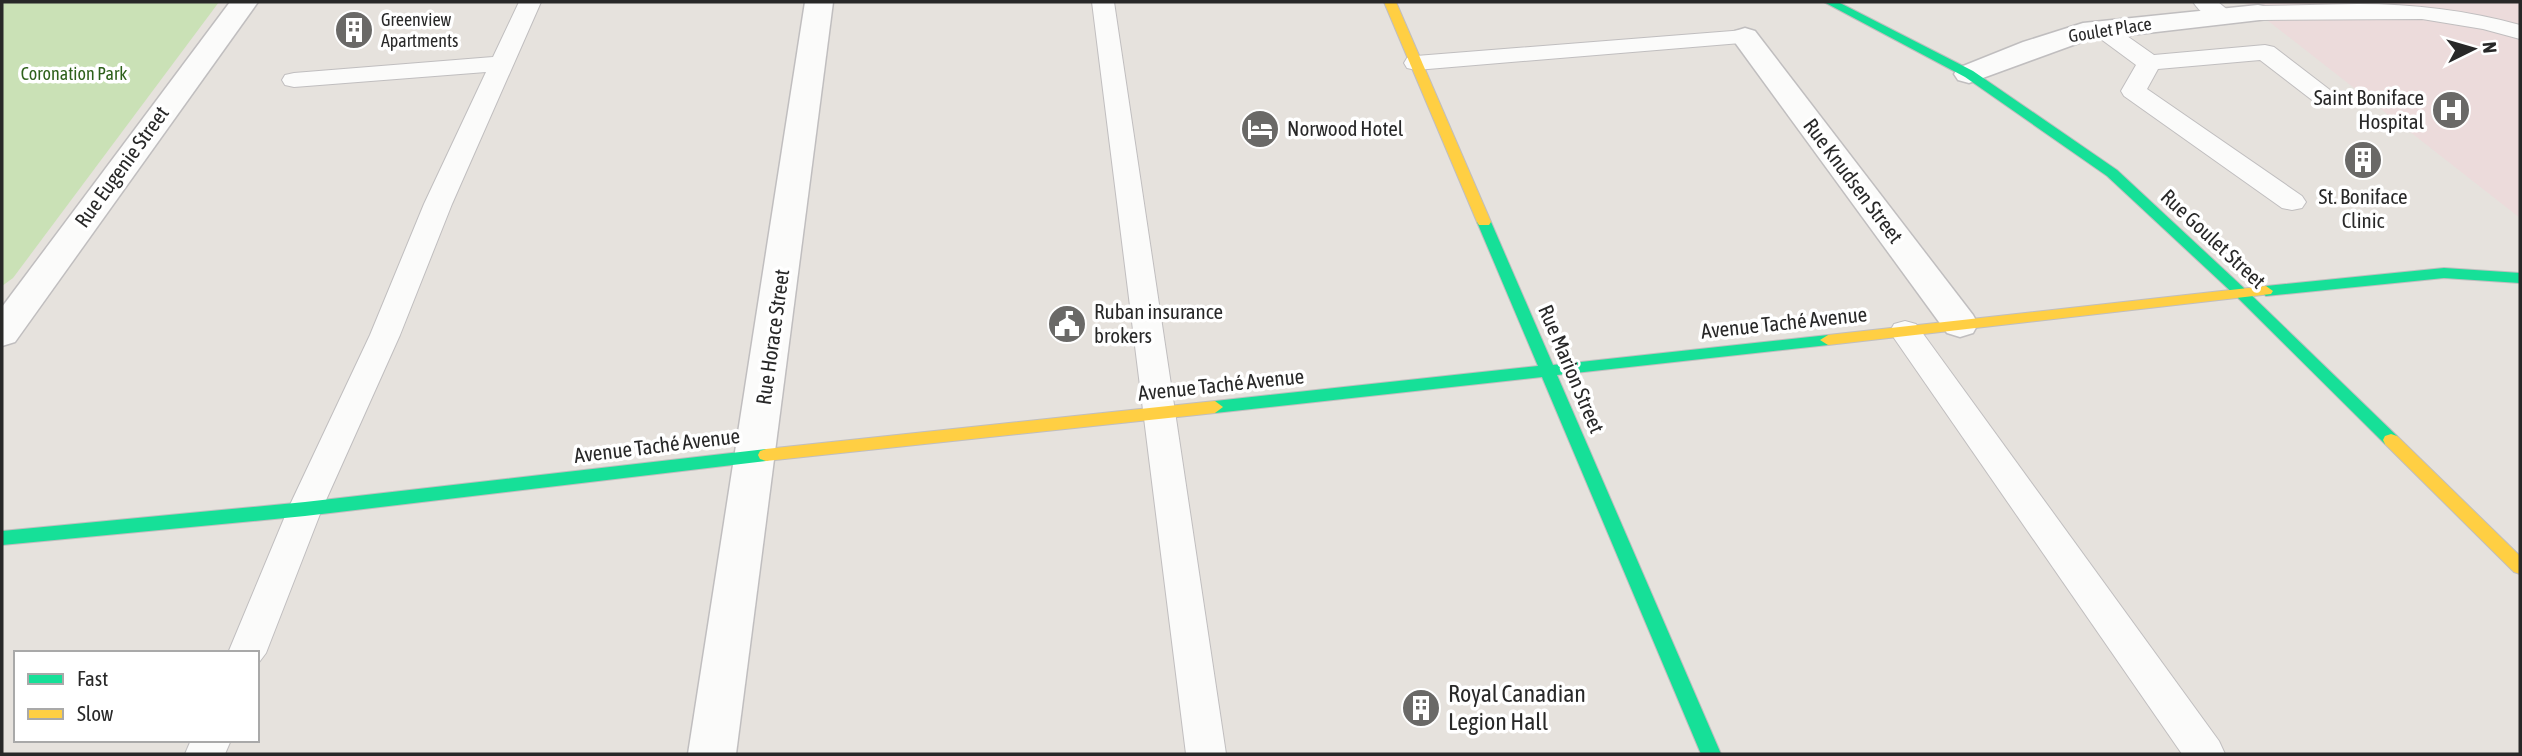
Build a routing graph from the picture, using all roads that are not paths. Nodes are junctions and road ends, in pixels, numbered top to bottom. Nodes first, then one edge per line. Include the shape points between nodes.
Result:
1 (244, 2) edge
2 (530, 2) edge
3 (819, 2) edge
4 (1103, 2) edge
5 (1390, 2) edge
6 (1830, 2) edge
7 (2373, 6) edge
8 (2309, 7) edge
9 (2214, 9) edge
10 (2258, 13) joint
11 (2102, 29) junction
12 (2520, 32) edge
13 (1745, 37) joint
14 (1416, 63) junction
15 (2149, 63) junction
16 (501, 64) junction
17 (1969, 74) junction
18 (294, 79) dead end
19 (2320, 95) dead end
20 (2292, 201) dead end
21 (2482, 261) dead end
22 (2444, 273) junction
23 (2520, 278) edge
24 (2241, 293) junction
25 (15, 298) edge
26 (1960, 324) junction
27 (1905, 331) junction
28 (2, 333) edge
29 (1549, 371) junction
30 (1159, 412) junction
31 (757, 456) junction
32 (305, 509) junction
33 (2, 538) edge
34 (2520, 567) edge
35 (248, 651) edge
36 (712, 754) edge
37 (1206, 754) edge
38 (1711, 754) edge
39 (2205, 754) edge

1 - 25 street, Rue Eugenie Street
2 - 16 lane
3 - 31 street, Rue Horace Street
4 - 30 lane
5 - 14 street, Rue Marion Street
6 - 17 street, Rue Goulet Street
7 - 8 lane
7 - 12 lane via 2467,16
8 - 10 lane
9 - 10 street, Goulet Place
9 - 11 street, Goulet Place
11 - 15 lane
11 - 17 street, Goulet Place via 2059,38
13 - 14 lane
13 - 26 street, Rue Knudsen Street
14 - 29 street, Rue Marion Street
15 - 19 lane via 2265,52
15 - 20 lane via 2133,91
16 - 18 lane
16 - 32 lane
17 - 24 street, Rue Goulet Street via 2112,173
21 - 22 street, Avenue Taché Avenue
22 - 23 street, Avenue Taché Avenue
22 - 24 street, Avenue Taché Avenue
24 - 26 street, Avenue Taché Avenue
24 - 34 street, Rue Goulet Street
25 - 28 street, Rue Eugenie Street
26 - 27 street, Avenue Taché Avenue
27 - 29 street, Avenue Taché Avenue
27 - 39 lane
29 - 30 street, Avenue Taché Avenue
29 - 38 street, Rue Marion Street
30 - 31 street, Avenue Taché Avenue
30 - 37 lane
31 - 32 street, Avenue Taché Avenue
31 - 36 street, Rue Horace Street
32 - 33 street, Avenue Taché Avenue
32 - 35 lane

